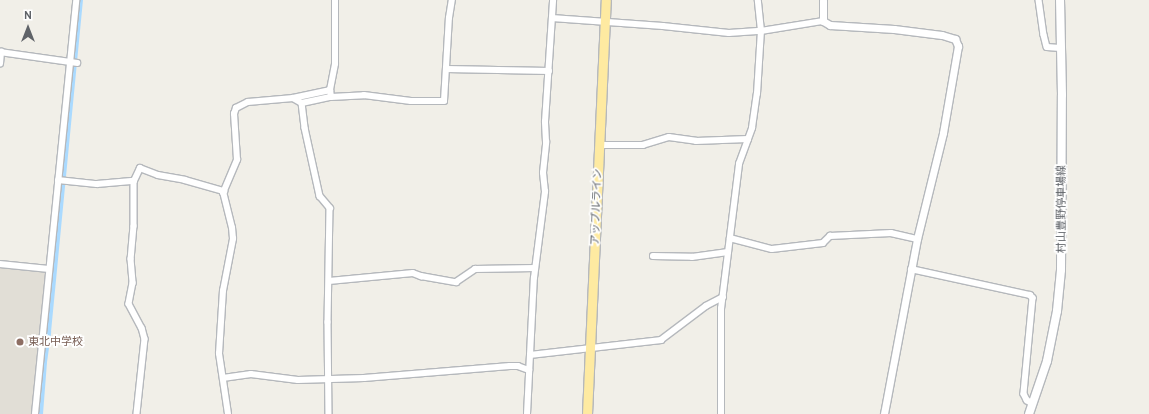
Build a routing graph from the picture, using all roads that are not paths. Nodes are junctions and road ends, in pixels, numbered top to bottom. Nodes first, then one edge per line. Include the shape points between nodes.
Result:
1 (76, 0) edge
2 (335, 0) edge
3 (452, 0) edge
4 (553, 0) edge
5 (606, 0) edge
6 (758, 0) edge
7 (823, 0) edge
8 (1039, 0) edge
9 (1060, 0) edge
10 (552, 18) junction
11 (605, 21) junction
12 (824, 21) junction
13 (761, 31) junction
14 (1060, 48) junction
15 (1, 52) edge
16 (73, 63) junction
17 (0, 64) edge
18 (447, 69) junction
19 (549, 71) junction
20 (330, 90) junction
21 (331, 97) junction
22 (293, 98) junction
23 (302, 103) junction
24 (748, 139) junction
25 (600, 145) junction
26 (61, 181) junction
27 (134, 181) junction
28 (224, 191) junction
29 (730, 238) junction
30 (917, 239) junction
31 (728, 252) junction
32 (653, 256) dead end
33 (0, 264) edge
34 (535, 268) junction
35 (49, 269) junction
36 (911, 270) junction
37 (328, 281) junction
38 (723, 297) junction
39 (591, 349) junction
40 (530, 355) junction
41 (529, 370) junction
42 (223, 378) junction
43 (328, 380) junction
44 (1033, 404) junction
45 (36, 414) edge
46 (137, 414) edge
47 (228, 414) edge
48 (329, 414) edge
49 (527, 414) edge
50 (587, 414) edge
51 (721, 414) edge
52 (884, 414) edge
53 (1028, 414) edge

1 - 16 street
2 - 20 street via 335,64
3 - 18 street
4 - 10 street
5 - 11 highway, アップルライン
6 - 13 street
7 - 12 street
8 - 14 street via 1047,47
9 - 14 main road, 村山豊野停車場線
10 - 11 street
10 - 19 street
11 - 13 street via 729,32
11 - 25 highway, アップルライン
12 - 13 street
12 - 30 street via 830,25 942,35 955,39 958,46 943,133
13 - 24 street via 758,94
14 - 44 main road, 村山豊野停車場線 via 1062,270 1058,312 1043,375
15 - 16 street
15 - 17 street
16 - 26 street
18 - 19 street
18 - 21 street via 444,101 411,101 364,95
19 - 34 street via 543,173 545,192
20 - 21 street
20 - 22 street
21 - 23 street
22 - 23 street
22 - 28 street via 248,102 236,108 234,114 237,160
23 - 37 street via 320,196 330,208
24 - 25 street via 696,141 669,137 643,145
24 - 29 street via 739,164
25 - 39 highway, アップルライン
26 - 27 street via 97,184
26 - 35 street
27 - 28 street via 140,168
27 - 46 street via 131,259 133,283 129,304 145,339
28 - 42 street via 233,239 223,291 220,325 219,354
29 - 30 street via 772,249 822,243 830,236 891,233
29 - 31 street
30 - 36 street
31 - 32 street via 692,257
31 - 38 street
33 - 35 street
34 - 37 street via 475,269 456,282 413,273
34 - 40 street
35 - 45 street
36 - 44 street via 1030,295 1033,298 1024,394
36 - 52 street
37 - 43 street
38 - 39 street via 706,306 661,340
38 - 51 street via 720,339
39 - 40 street
39 - 50 highway, アップルライン
40 - 41 street
41 - 43 street via 510,366
41 - 49 street
42 - 43 street via 251,374 289,379
42 - 47 street
43 - 48 street
44 - 53 main road, 村山豊野停車場線

